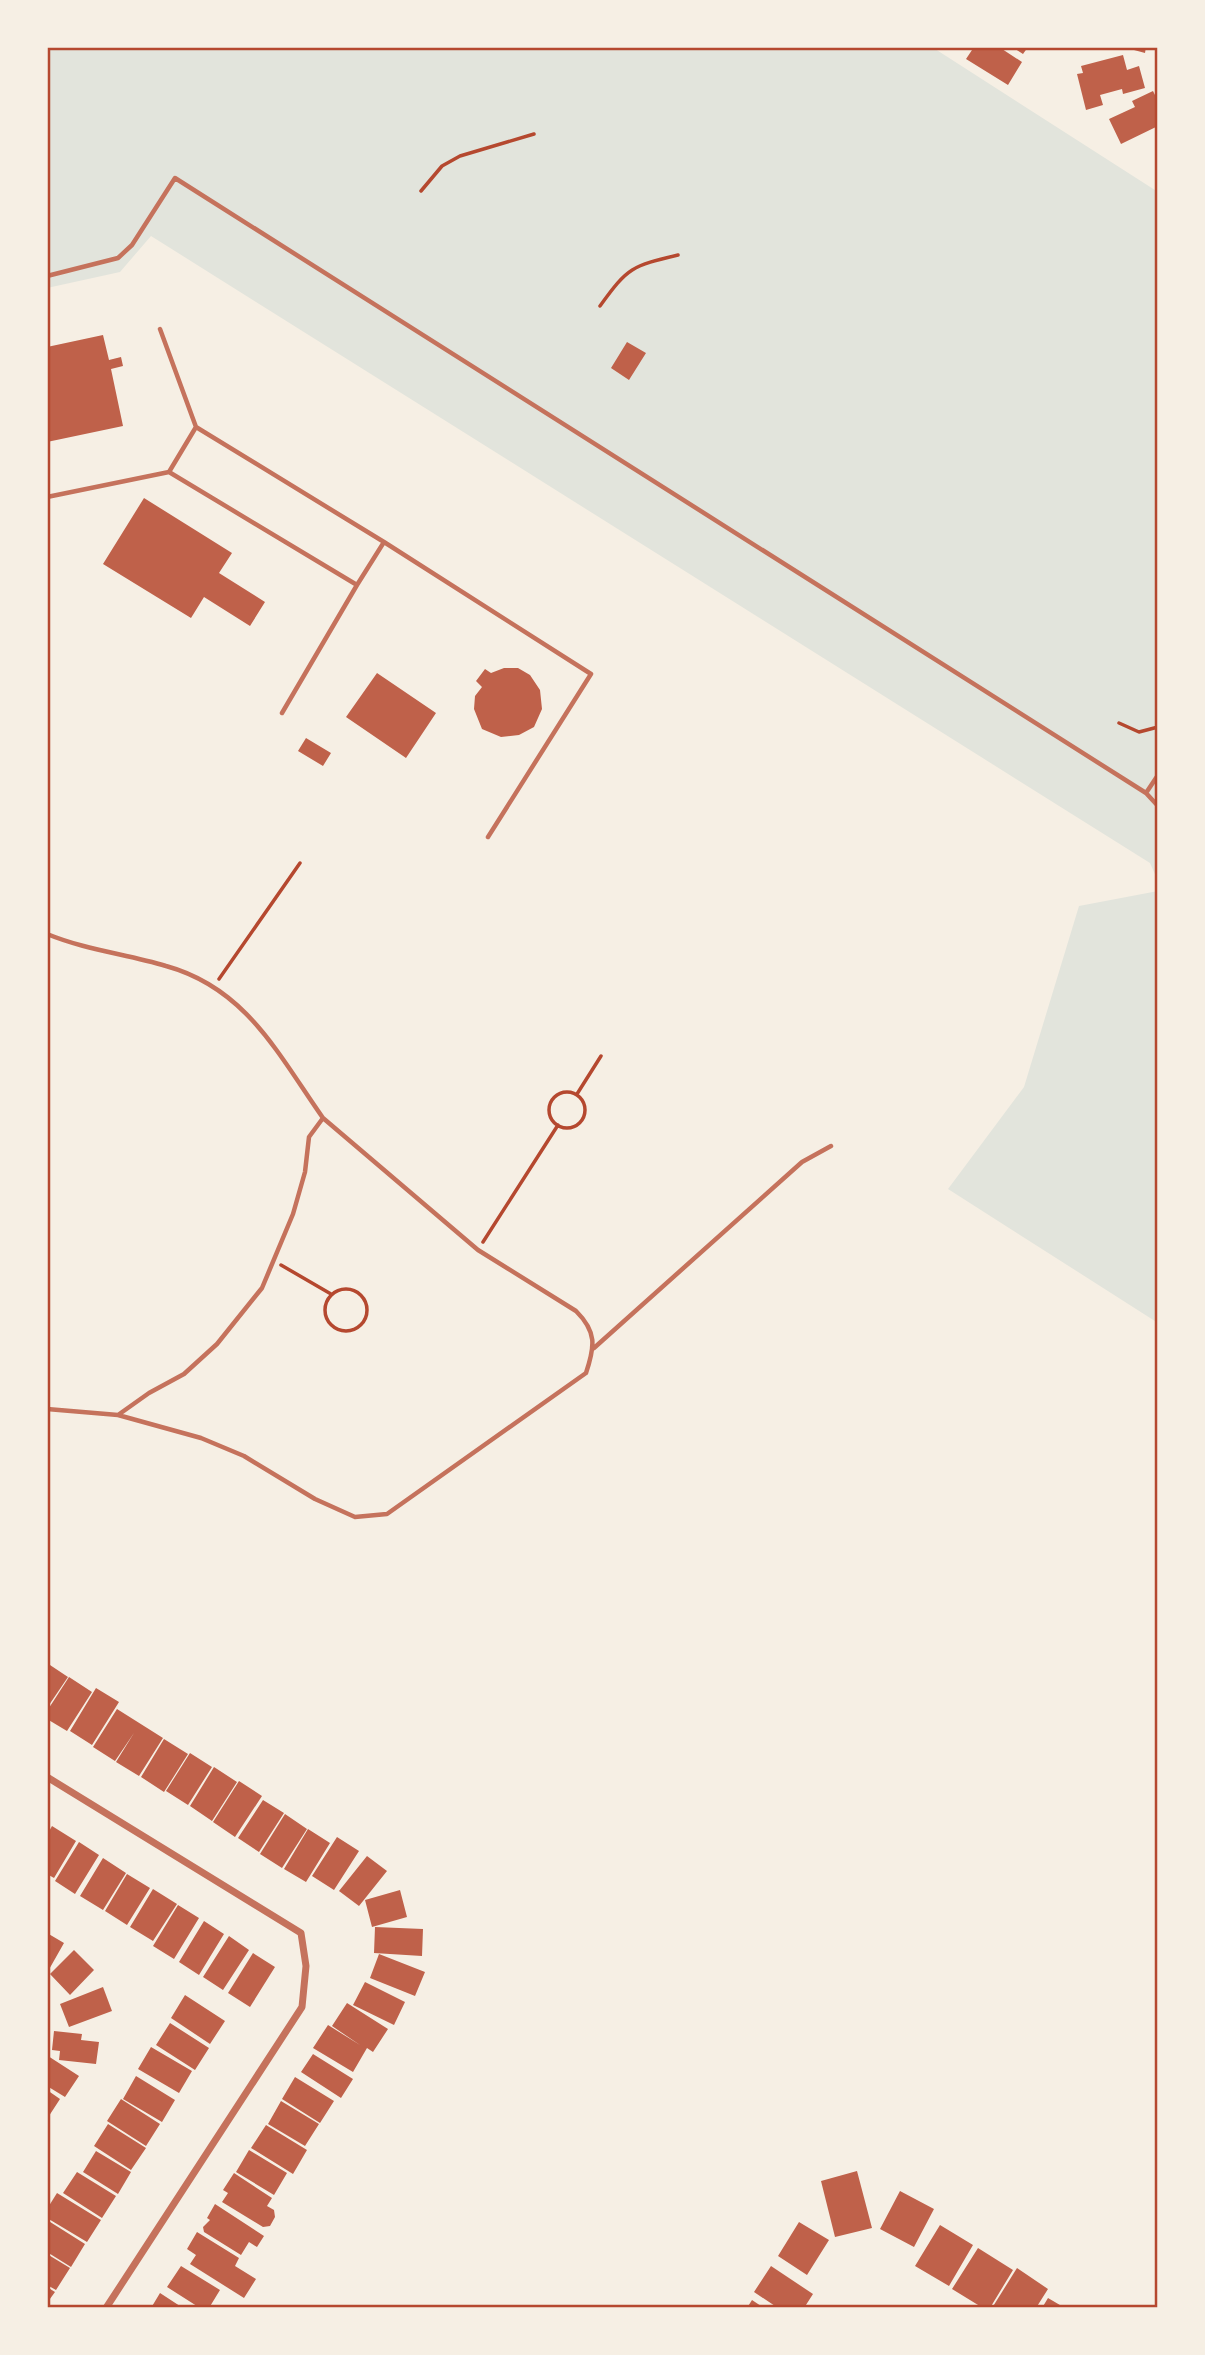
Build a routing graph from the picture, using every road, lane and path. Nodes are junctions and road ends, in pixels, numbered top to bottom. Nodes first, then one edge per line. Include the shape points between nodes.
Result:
1 (534, 134) dead end
2 (421, 191) dead end
3 (678, 255) dead end
4 (47, 276) edge
5 (600, 306) dead end
6 (160, 329) dead end
7 (196, 427) junction
8 (169, 472) junction
9 (47, 497) edge
10 (384, 542) junction
11 (358, 585) junction
12 (282, 713) dead end
13 (1119, 723) dead end
14 (1158, 727) edge
15 (1158, 775) edge
16 (1146, 793) junction
17 (1158, 806) edge
18 (488, 836) dead end
19 (300, 863) dead end
20 (47, 934) edge
21 (214, 986) junction
22 (601, 1056) dead end
23 (578, 1094) junction
24 (323, 1118) junction
25 (558, 1125) junction
26 (831, 1146) dead end
27 (478, 1250) junction
28 (275, 1262) junction
29 (331, 1294) junction
30 (594, 1349) junction
31 (47, 1409) edge
32 (118, 1415) junction
33 (47, 1777) edge
34 (106, 2308) edge

1 - 2 path via 460,156 442,166
3 - 5 path via 637,265 622,276
4 - 16 lane via 118,258 132,245 175,178
6 - 7 lane
7 - 8 lane
7 - 10 lane
8 - 9 lane
8 - 11 lane
10 - 11 lane
10 - 18 lane via 591,674
11 - 12 lane
13 - 14 path via 1139,732
15 - 16 lane
16 - 17 lane
19 - 21 path
20 - 21 lane via 85,949 169,967
21 - 24 lane via 253,1017
22 - 23 path
23 - 25 path via 585,1104 581,1122 570,1128
23 - 25 path via 561,1093 552,1100 550,1117
24 - 27 lane
24 - 28 lane via 309,1137 293,1214
25 - 27 path
26 - 30 lane via 802,1162
27 - 30 lane via 576,1311 589,1324
28 - 29 path
28 - 32 lane via 262,1288 217,1344 184,1374
29 - 29 path via 324,1306 330,1325 342,1331 360,1325 366,1304 358,1292 344,1288
30 - 32 lane via 586,1373 387,1514 355,1517 314,1499 244,1456 201,1438
31 - 32 lane
33 - 34 street via 301,1933 306,1966 302,2007

